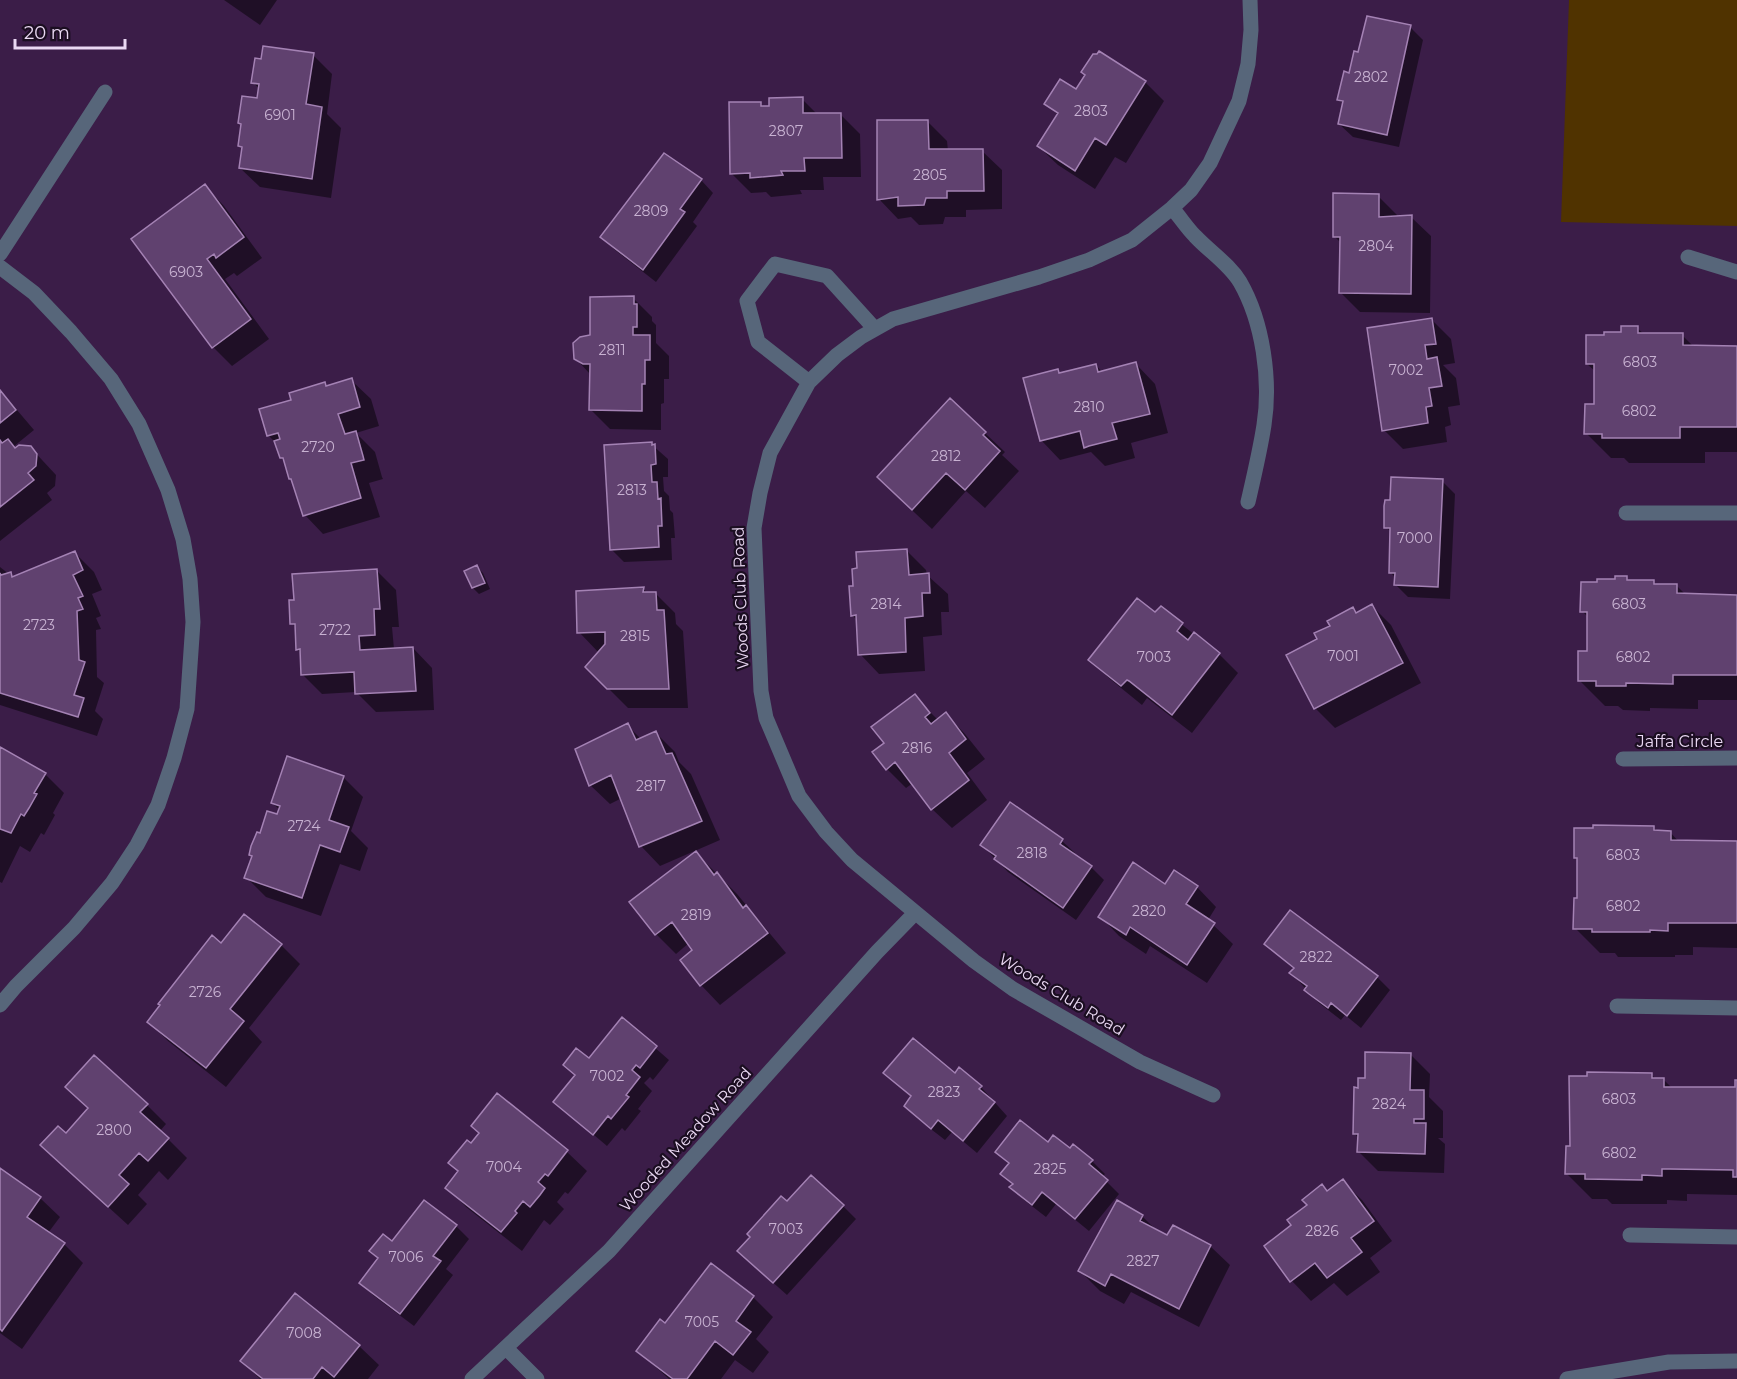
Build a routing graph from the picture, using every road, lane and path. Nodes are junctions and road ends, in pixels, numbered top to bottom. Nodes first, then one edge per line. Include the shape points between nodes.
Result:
1 (1250, 0) edge
2 (105, 92) dead end
3 (1172, 208) junction
4 (0, 254) edge
5 (1688, 257) dead end
6 (0, 267) edge
7 (1737, 272) edge
8 (875, 329) junction
9 (809, 382) junction
10 (1248, 502) dead end
11 (1626, 513) dead end
12 (1737, 513) edge
13 (1737, 758) edge
14 (1623, 759) dead end
15 (915, 913) junction
16 (0, 1005) edge
17 (1617, 1006) dead end
18 (1737, 1008) edge
19 (1213, 1095) dead end
20 (1630, 1235) dead end
21 (1737, 1237) edge
22 (506, 1348) junction
23 (1737, 1361) edge
24 (472, 1379) edge
25 (537, 1379) edge
26 (1567, 1379) edge

1 - 3 street, Woods Club Road via 1248,64 1239,101 1210,163
2 - 4 street
3 - 8 street, Woods Club Road via 1132,240 1089,260 893,319
3 - 10 street via 1239,281 1261,336 1266,369 1264,423
5 - 7 street
6 - 16 street via 34,293 71,332 111,379 139,424 168,490 183,539 193,622 187,709 158,805 112,883
8 - 9 street, Woods Club Road via 837,355
8 - 9 street via 827,276 775,264 747,301 758,342
9 - 15 street, Woods Club Road via 770,453 754,528 761,691 766,718 799,796 825,832
11 - 12 street
13 - 14 street, Jaffa Circle
15 - 19 street, Woods Club Road via 1013,989 1140,1062
15 - 22 street, Wooded Meadow Road via 609,1251
17 - 18 street
20 - 21 street
22 - 24 street, Wooded Meadow Road
22 - 25 street
23 - 26 street via 1669,1362

